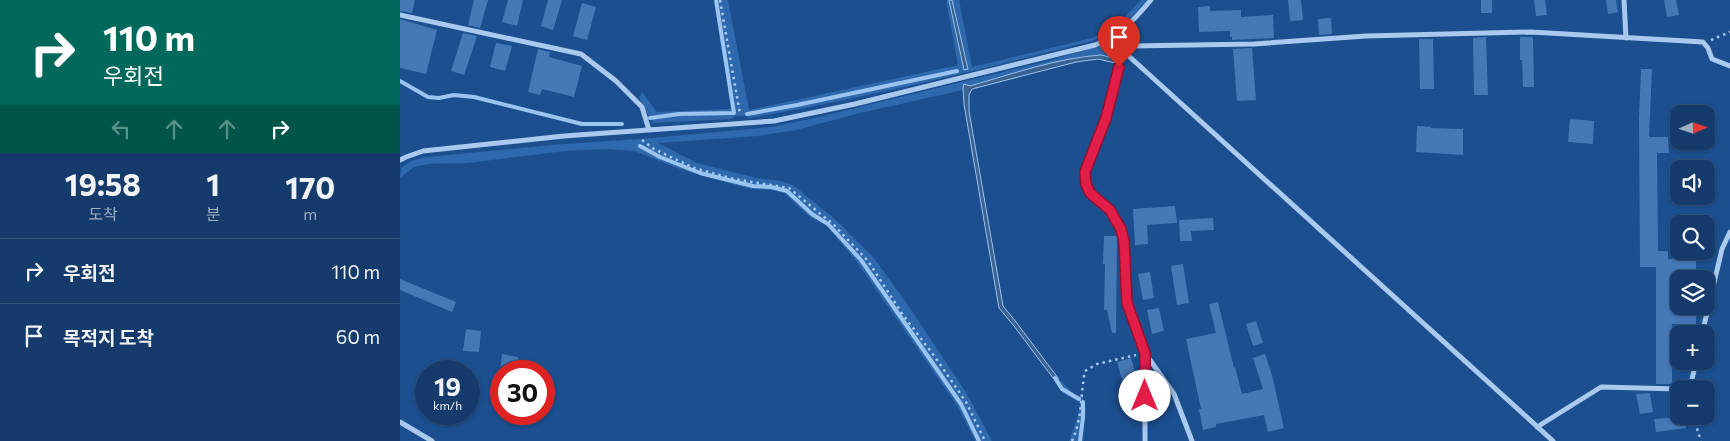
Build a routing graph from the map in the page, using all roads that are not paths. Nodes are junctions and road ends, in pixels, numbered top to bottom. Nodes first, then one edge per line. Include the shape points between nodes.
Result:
1 (1151, 0) edge
2 (1624, 0) edge
3 (400, 15) edge
4 (1626, 38) junction
5 (1110, 39) junction
6 (1122, 50) junction
7 (1730, 66) edge
8 (649, 130) junction
9 (400, 160) edge
10 (1730, 232) edge
11 (1704, 325) edge
12 (1145, 353) junction
13 (1670, 389) edge
14 (400, 422) edge
15 (1537, 427) junction
16 (432, 441) edge
17 (1145, 441) edge
18 (1192, 441) edge
19 (1552, 441) edge

1 - 5 street via 1126,28
2 - 4 street
3 - 8 street via 581,54 616,81 642,107
4 - 6 street via 1531,32 1386,35 1254,44 1132,46
4 - 7 street via 1703,42 1712,59
5 - 6 street
5 - 8 street via 971,77 774,120
6 - 12 street via 1106,118 1085,172 1090,193 1110,210 1121,229 1127,303
6 - 15 street
8 - 9 street via 423,151
10 - 11 street via 1722,249
12 - 17 street
12 - 18 street via 1174,394
13 - 15 street via 1601,387
14 - 16 street
15 - 19 street

